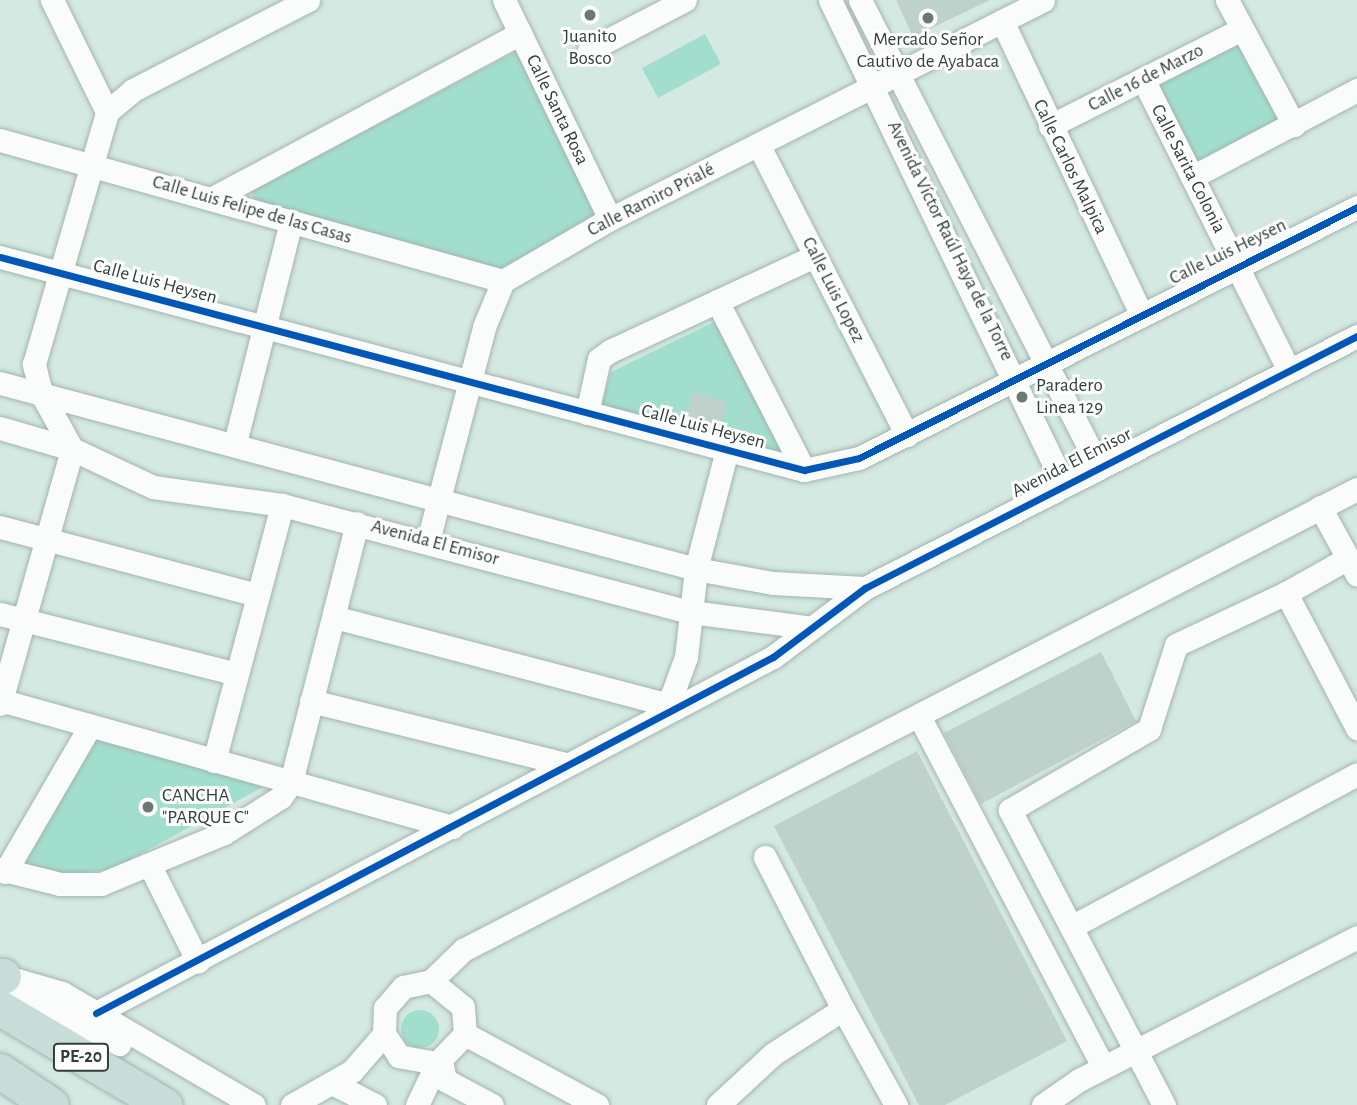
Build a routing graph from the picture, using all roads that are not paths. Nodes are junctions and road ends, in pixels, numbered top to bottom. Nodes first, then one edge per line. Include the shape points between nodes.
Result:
1 (306, 0) edge
2 (504, 0) edge
3 (685, 0) edge
4 (830, 0) edge
5 (860, 0) edge
6 (1043, 0) edge
7 (1227, 0) edge
8 (57, 2) edge
9 (1002, 21) junction
10 (1242, 29) junction
11 (520, 33) junction
12 (589, 50) dead end
13 (897, 73) junction
14 (1143, 79) junction
15 (874, 86) junction
16 (1357, 90) edge
17 (107, 112) junction
18 (1294, 125) junction
19 (1050, 126) junction
20 (0, 140) edge
21 (759, 146) junction
22 (92, 166) junction
23 (1192, 177) junction
24 (211, 199) junction
25 (1357, 206) edge
26 (610, 219) junction
27 (291, 221) junction
28 (815, 256) junction
29 (0, 257) edge
30 (1236, 265) junction
31 (61, 273) junction
32 (503, 281) junction
33 (716, 301) junction
34 (1140, 312) junction
35 (262, 326) junction
36 (1357, 335) edge
37 (1047, 362) junction
38 (1289, 371) junction
39 (1015, 377) junction
40 (471, 382) junction
41 (0, 383) edge
42 (41, 393) junction
43 (587, 413) junction
44 (0, 428) edge
45 (907, 435) junction
46 (235, 443) junction
47 (731, 445) junction
48 (72, 449) junction
49 (1099, 467) junction
50 (804, 470) junction
51 (1064, 485) junction
52 (1357, 489) edge
53 (438, 500) junction
54 (282, 505) junction
55 (1320, 507) junction
56 (357, 523) junction
57 (0, 527) edge
58 (44, 540) junction
59 (428, 541) junction
60 (1353, 567) edge
61 (696, 569) junction
62 (865, 587) junction
63 (1286, 593) junction
64 (257, 595) junction
65 (691, 612) junction
66 (0, 614) edge
67 (334, 617) junction
68 (23, 620) junction
69 (807, 627) junction
70 (237, 674) junction
71 (1, 701) edge
72 (311, 701) junction
73 (666, 704) junction
74 (919, 716) junction
75 (650, 721) junction
76 (90, 726) junction
77 (1357, 728) edge
78 (214, 761) junction
79 (566, 764) junction
80 (1357, 774) edge
81 (290, 782) junction
82 (452, 827) junction
83 (765, 857) dead end
84 (150, 866) junction
85 (3, 871) edge
86 (1072, 927) junction
87 (1357, 937) edge
88 (198, 961) junction
89 (431, 981) junction
90 (1, 987) edge
91 (844, 1009) junction
92 (96, 1013) junction
93 (384, 1034) junction
94 (465, 1034) junction
95 (1136, 1050) junction
96 (439, 1062) junction
97 (1103, 1067) junction
98 (0, 1071) edge
99 (334, 1084) junction
100 (730, 1102) edge
101 (51, 1105) edge
102 (164, 1105) edge
103 (225, 1105) edge
104 (254, 1105) edge
105 (292, 1105) edge
106 (375, 1105) edge
107 (417, 1105) edge
108 (492, 1105) edge
109 (597, 1105) edge
110 (896, 1105) edge
111 (1043, 1105) edge
112 (1164, 1105) edge

1 - 17 street via 133,90
2 - 11 street, Calle Santa Rosa
3 - 12 street
4 - 15 street, Avenida Víctor Raúl Haya de la Torre
5 - 13 street, Avenida Víctor Raúl Haya de la Torre
6 - 9 street, Calle Ramiro Prialé
7 - 10 street
8 - 17 street
9 - 13 street, Calle Ramiro Prialé
9 - 19 street, Calle Carlos Malpica
10 - 14 street, Calle 16 de Marzo
10 - 18 street
11 - 24 street
11 - 26 street, Calle Santa Rosa
13 - 15 street, Calle Ramiro Prialé
13 - 37 street, Avenida Víctor Raúl Haya de la Torre
14 - 19 street, Calle 16 de Marzo
14 - 23 street, Calle Sarita Colonia
15 - 21 street, Calle Ramiro Prialé
15 - 39 street, Avenida Víctor Raúl Haya de la Torre
16 - 18 street
17 - 22 street
18 - 23 street
19 - 34 street, Calle Carlos Malpica
20 - 22 street, Calle Luis Felipe de las Casas
21 - 26 street, Calle Ramiro Prialé
21 - 28 street, Calle Luis Lopez
22 - 24 street, Calle Luis Felipe de las Casas
22 - 31 street
23 - 30 street, Calle Sarita Colonia
24 - 27 street, Calle Luis Felipe de las Casas
25 - 30 street, Calle Luis Heysen
26 - 32 street, Calle Ramiro Prialé
27 - 32 street, Calle Luis Felipe de las Casas
27 - 35 street
28 - 33 street
28 - 45 street, Calle Luis Lopez
29 - 31 street, Calle Luis Heysen
30 - 34 street, Calle Luis Heysen
30 - 38 street, Calle Sarita Colonia
31 - 35 street, Calle Luis Heysen
31 - 42 street via 34,364
32 - 40 street
33 - 43 street via 599,359
33 - 50 street
34 - 37 street, Calle Luis Heysen
35 - 40 street, Calle Luis Heysen
35 - 46 street
36 - 38 street, Avenida El Emisor
37 - 39 street, Calle Luis Heysen
37 - 49 street, Avenida Víctor Raúl Haya de la Torre
38 - 49 street, Avenida El Emisor
39 - 45 street, Calle Luis Heysen
39 - 51 street, Avenida Víctor Raúl Haya de la Torre
40 - 43 street, Calle Luis Heysen
40 - 53 street
41 - 42 street, Avenida El Emisor
42 - 46 street, Avenida El Emisor
42 - 48 street
43 - 47 street, Calle Luis Heysen
44 - 48 street, Avenida El Emisor
45 - 50 street, Calle Luis Heysen via 859,458
46 - 53 street, Avenida El Emisor
47 - 50 street, Calle Luis Heysen
47 - 61 street
48 - 54 street, Avenida El Emisor via 153,487
48 - 58 street
49 - 51 street, Avenida El Emisor
51 - 62 street, Avenida El Emisor
52 - 55 street
53 - 59 street
53 - 61 street, Avenida El Emisor
54 - 56 street, Avenida El Emisor
54 - 64 street
55 - 60 street
55 - 74 street
56 - 59 street, Avenida El Emisor
56 - 67 street
57 - 58 street
58 - 64 street
58 - 68 street
59 - 65 street, Avenida El Emisor
60 - 63 street
61 - 62 street, Avenida El Emisor via 773,583
61 - 65 street
62 - 69 street, Avenida El Emisor
63 - 77 street
63 - 86 street via 1176,645 1149,730 1010,810
64 - 70 street
65 - 69 street, Avenida El Emisor
65 - 73 street via 686,657
66 - 68 street
67 - 72 street
67 - 73 street
68 - 70 street
68 - 71 street
69 - 75 street via 773,657
70 - 78 street
71 - 76 street
72 - 79 street
72 - 81 street
73 - 75 street
74 - 89 street via 463,950
74 - 97 street
75 - 79 street
76 - 78 street
76 - 85 street
78 - 81 street
79 - 82 street
80 - 86 street
81 - 82 street
81 - 84 street via 265,810
82 - 88 street
83 - 91 street
84 - 85 street via 101,884 72,886
84 - 88 street
86 - 95 street
87 - 95 street
88 - 92 street
89 - 93 street via 393,996
89 - 94 street via 456,995
90 - 92 street via 50,987
90 - 102 highway, PE-20
90 - 103 street via 62,1012
91 - 100 street via 773,1054
91 - 110 street
92 - 104 street
93 - 96 street via 398,1056
93 - 99 street
94 - 96 street
94 - 109 street
95 - 97 street
95 - 112 street
96 - 107 street
96 - 108 street via 445,1080
97 - 111 street
98 - 101 highway, PE-20
99 - 105 street
99 - 106 street

